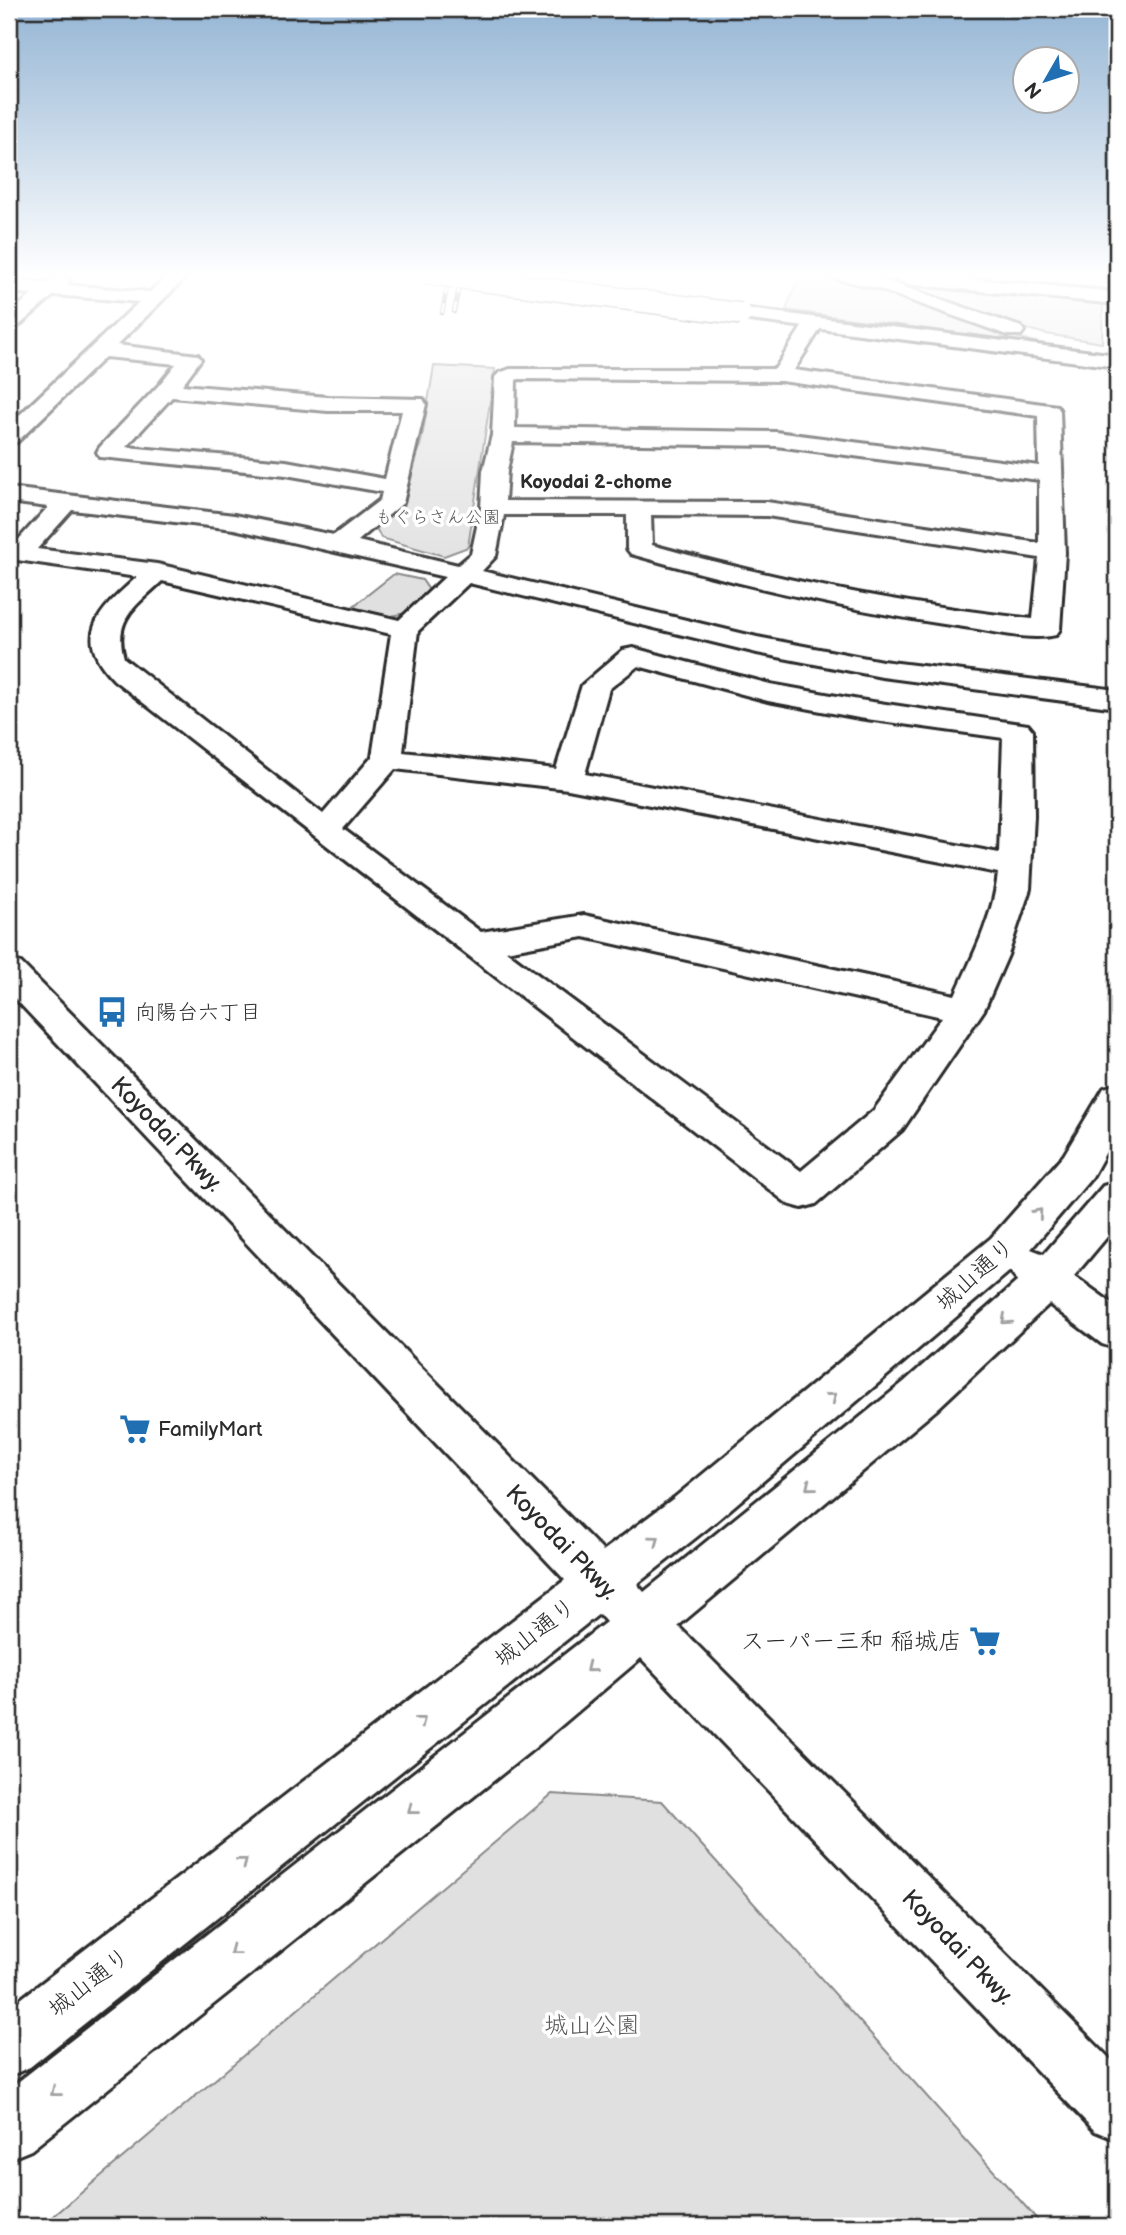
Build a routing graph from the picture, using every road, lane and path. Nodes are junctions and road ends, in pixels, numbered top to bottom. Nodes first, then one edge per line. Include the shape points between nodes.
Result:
1 (71, 377) edge
2 (177, 377) edge
3 (506, 377) edge
4 (798, 377) edge
5 (167, 390) junction
6 (503, 435) junction
7 (9, 437) edge
8 (1051, 474) junction
9 (396, 488) junction
10 (9, 495) edge
11 (67, 501) junction
12 (493, 508) junction
13 (639, 508) junction
14 (339, 544) junction
15 (1052, 553) junction
16 (158, 572) junction
17 (464, 575) junction
18 (405, 629) junction
19 (1117, 699) edge
20 (387, 759) junction
21 (568, 780) junction
22 (325, 831) junction
23 (1013, 866) junction
24 (474, 945) junction
25 (9, 971) edge
26 (966, 1010) junction
27 (1117, 1098) edge
28 (1117, 1197) edge
29 (1006, 1250) junction
30 (1047, 1279) junction
31 (1117, 1331) edge
32 (600, 1581) junction
33 (643, 1625) junction
34 (9, 2046) edge
35 (1117, 2109) edge
36 (9, 2128) edge

1 - 7 street
2 - 5 street
3 - 6 street
4 - 8 street via 1049,411
5 - 9 street via 328,404 415,404
5 - 9 street via 108,452 286,468
6 - 8 street via 776,439
6 - 12 street
8 - 15 street
9 - 14 street via 391,503
10 - 11 street
11 - 14 street via 234,522
11 - 16 street via 19,554
12 - 13 street
12 - 17 street via 483,556
13 - 15 street via 767,509
13 - 15 street via 640,549 789,590 1034,628 1046,629
14 - 17 street
16 - 18 street
16 - 22 street via 111,615 106,643 111,661
17 - 18 street
17 - 19 street via 769,648 882,669
18 - 20 street
20 - 21 street
20 - 22 street
21 - 23 street
21 - 23 street via 596,685 633,656 768,692 1018,731
22 - 24 street
23 - 26 street via 1013,889
24 - 26 street via 584,926
24 - 26 street via 802,1193 888,1120
25 - 32 street, Koyodai Pkwy.
29 -> 27 street, 城山通り via 1078,1166
28 - 30 street
29 - 30 street
32 -> 29 street, 城山通り via 781,1439
30 - 31 street
30 -> 33 street via 920,1396
32 - 33 street, Koyodai Pkwy.
34 -> 32 street, 城山通り
33 - 35 street, Koyodai Pkwy.
33 -> 36 street

